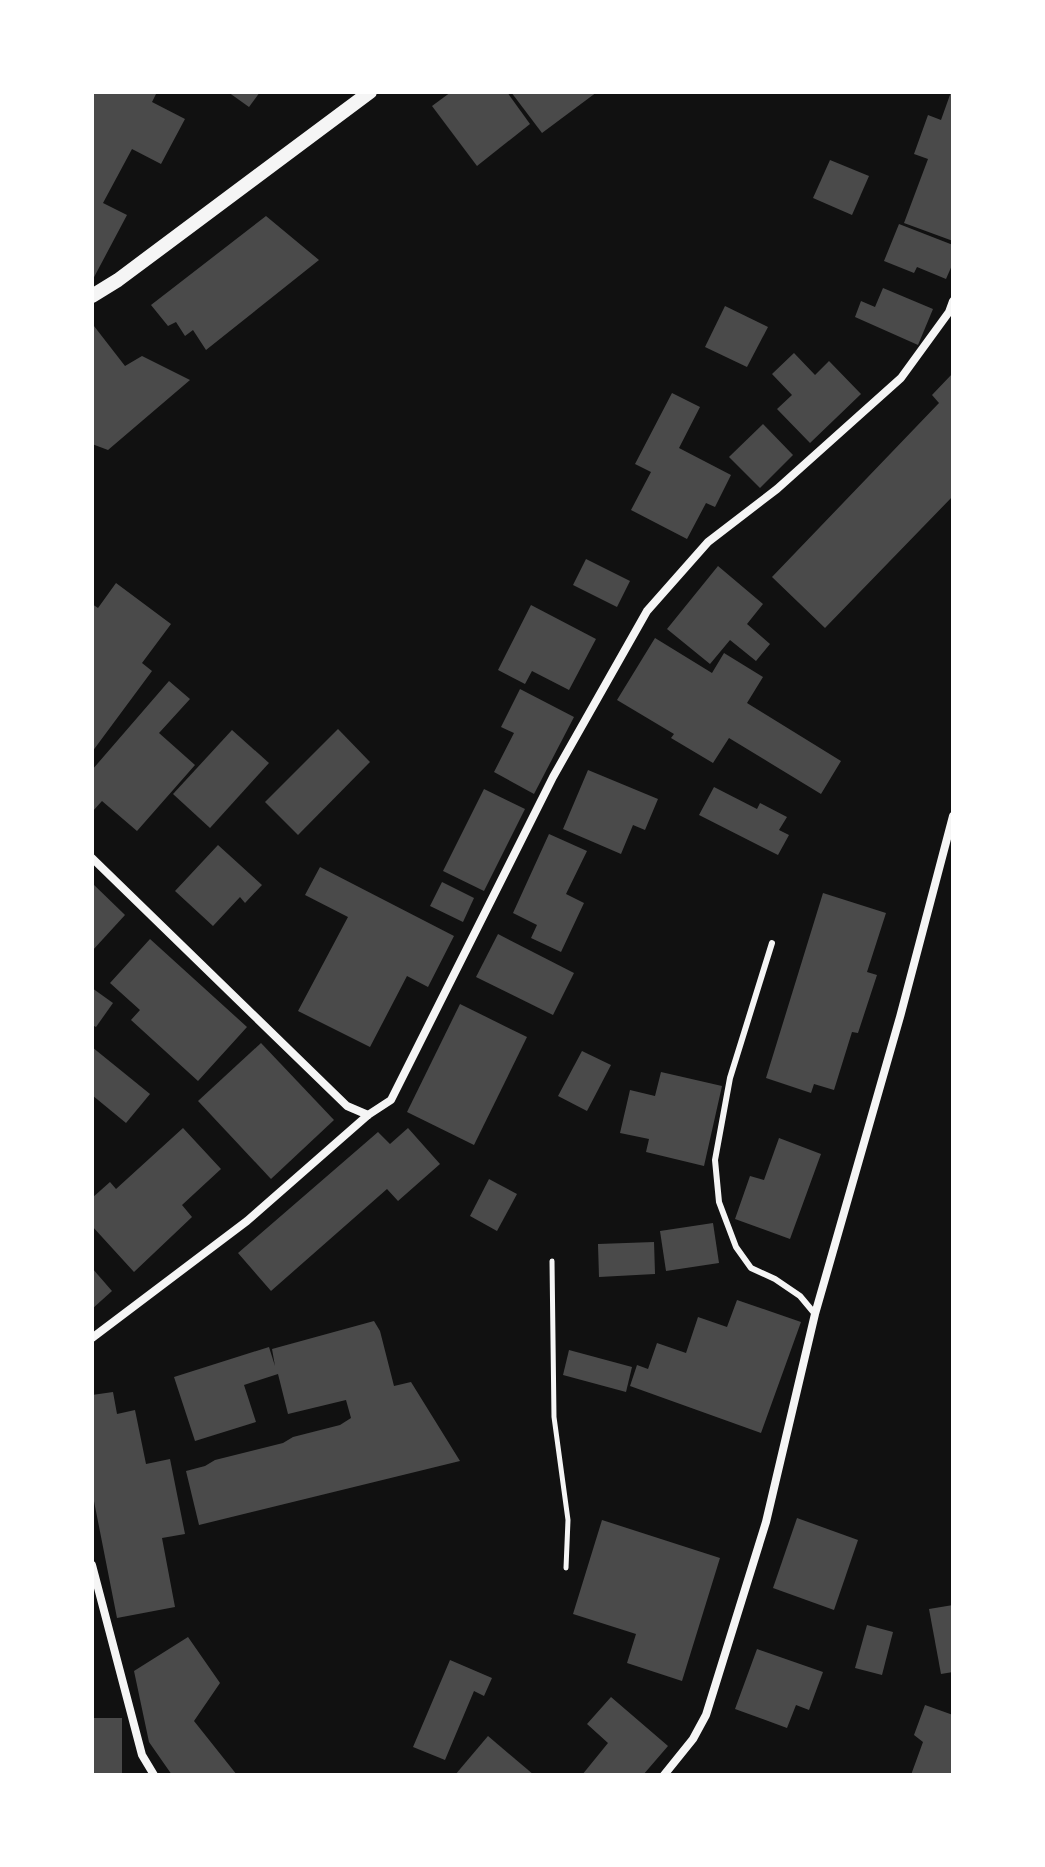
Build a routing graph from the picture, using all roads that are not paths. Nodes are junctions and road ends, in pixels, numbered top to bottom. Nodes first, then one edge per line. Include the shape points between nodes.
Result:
1 (370, 92) edge
2 (92, 296) edge
3 (953, 301) edge
4 (951, 313) edge
5 (953, 816) edge
6 (92, 858) edge
7 (772, 943) dead end
8 (368, 1115) junction
9 (815, 1314) junction
10 (92, 1338) edge
11 (92, 1565) edge
12 (154, 1775) edge
13 (664, 1775) edge

1 - 2 street
3 - 4 street
4 - 8 street via 901,378 777,489 708,542 647,611 553,777 391,1100
5 - 9 street
6 - 8 street via 347,1106
7 - 9 lane via 730,1078 715,1160 719,1202 736,1247 751,1268 800,1296
8 - 10 street via 247,1221
9 - 13 street via 766,1522 711,1700 693,1739
11 - 12 street via 142,1755

